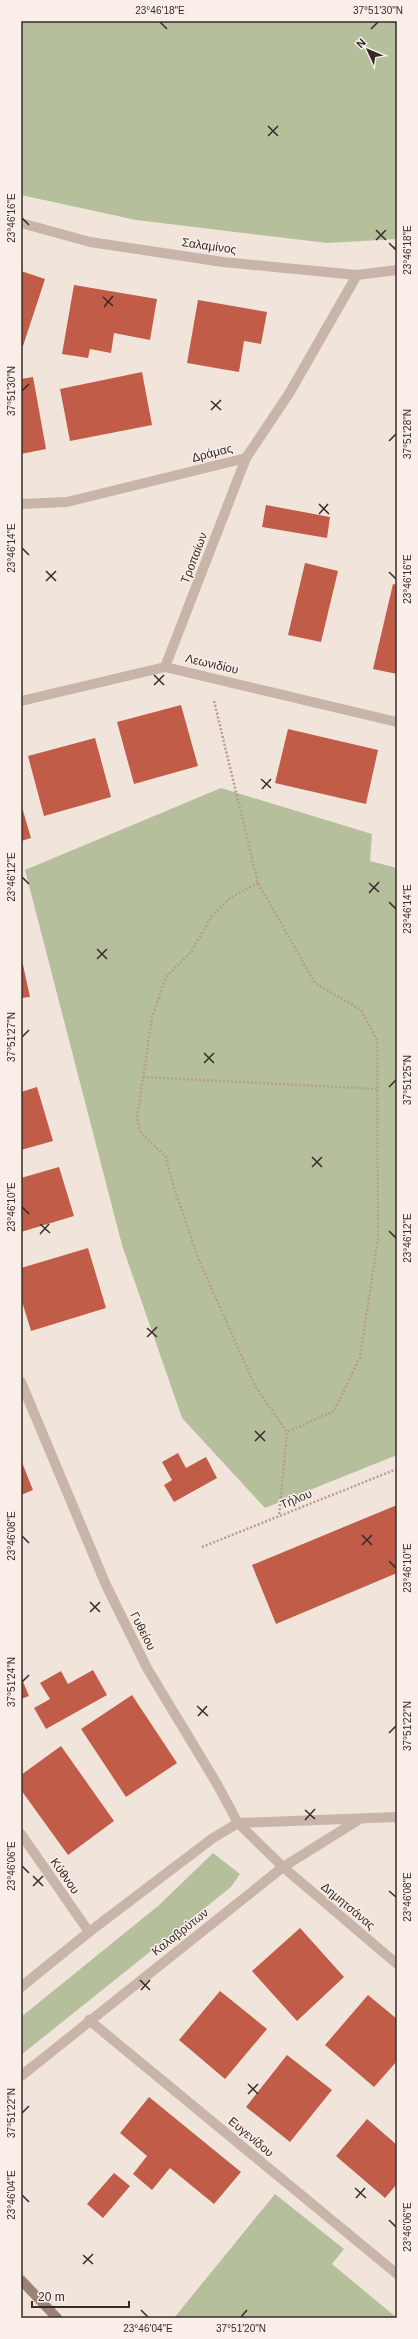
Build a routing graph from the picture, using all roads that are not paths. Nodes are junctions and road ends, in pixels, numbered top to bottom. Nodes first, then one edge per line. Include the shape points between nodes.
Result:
1 (21, 223) edge
2 (397, 270) edge
3 (357, 275) junction
4 (246, 458) junction
5 (21, 504) edge
6 (165, 667) junction
7 (21, 701) edge
8 (397, 722) edge
9 (21, 1382) edge
10 (397, 1817) edge
11 (361, 1818) junction
12 (238, 1823) junction
13 (21, 1834) edge
14 (283, 1867) junction
15 (89, 1932) junction
16 (397, 1964) edge
17 (21, 1988) edge
18 (89, 2020) junction
19 (21, 2076) edge
20 (397, 2274) edge
21 (21, 2280) edge
22 (57, 2318) edge

1 - 3 street, Σαλαμίνος via 90,242 223,262
2 - 3 street, Σαλαμίνος
3 - 4 street, Δράμας via 290,392
4 - 5 street, Δράμας via 67,502
4 - 6 street, Τροπαίων
6 - 7 street, Λεωνιδίου
6 - 8 street, Λεωνιδίου
9 - 12 street, Γυθείου via 109,1592 147,1668
10 - 11 street
11 - 12 street
11 - 14 street, Καλαβρύτων
12 - 14 street, Γυθείου
12 - 15 street via 213,1838
13 - 15 street, Κύθνου
14 - 16 street, Δημητσάνας
14 - 18 street, Καλαβρύτων
15 - 17 street
18 - 19 street, Καλαβρύτων
18 - 20 street, Ευγενίδου
21 - 22 main road

